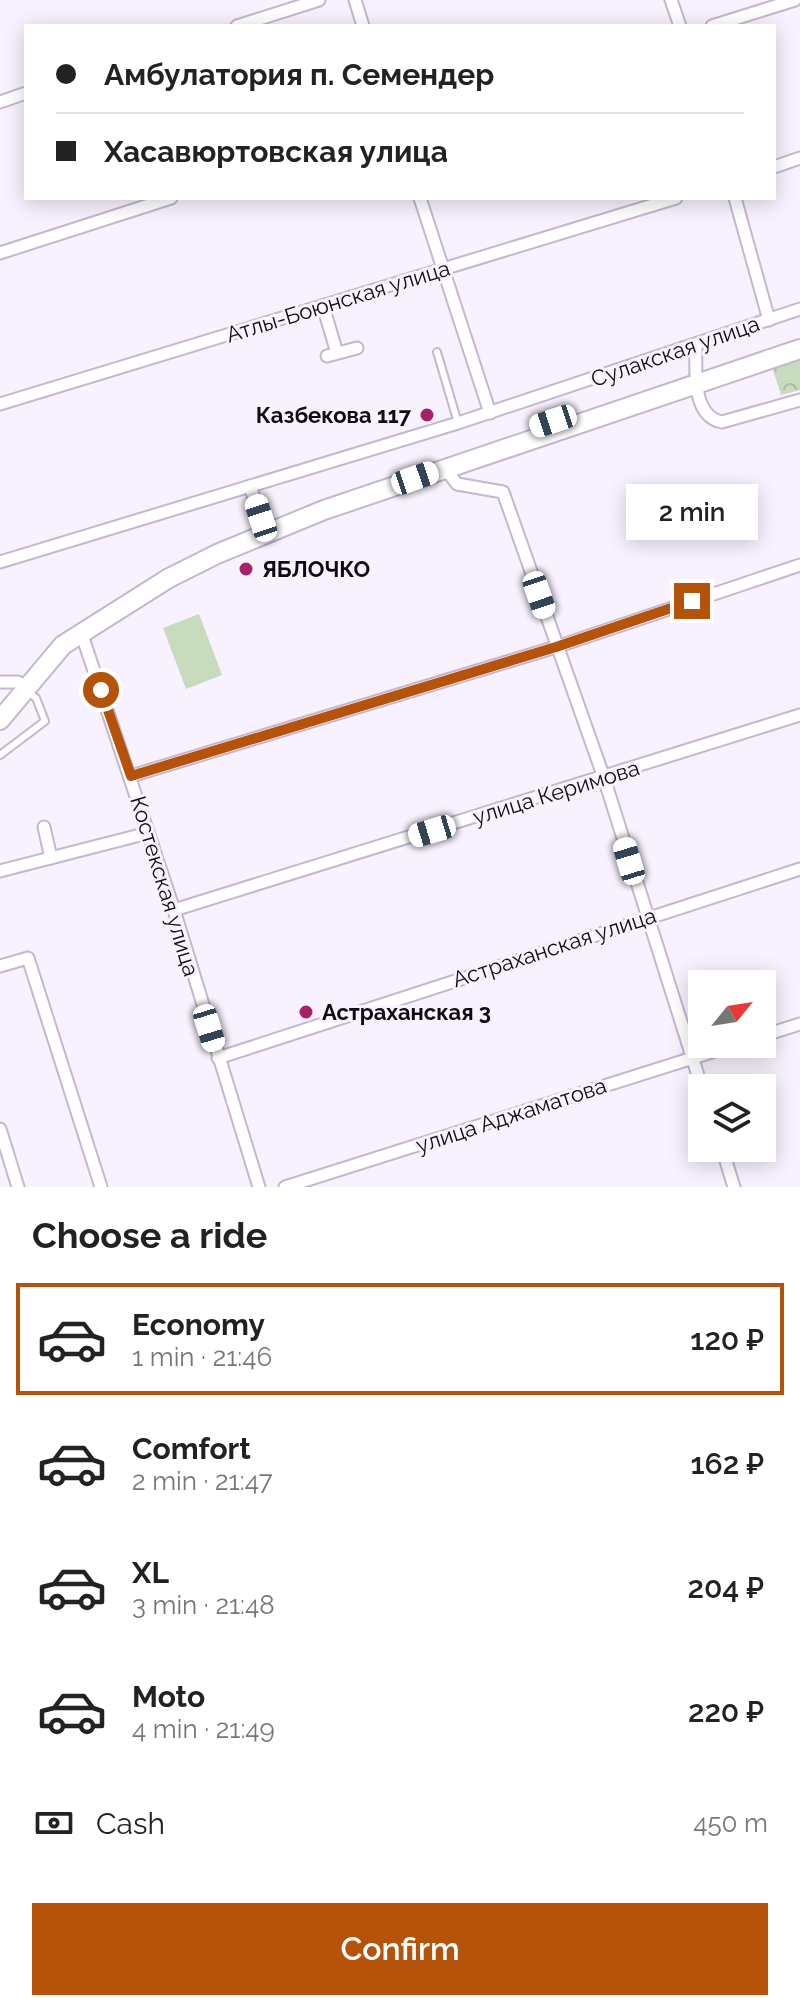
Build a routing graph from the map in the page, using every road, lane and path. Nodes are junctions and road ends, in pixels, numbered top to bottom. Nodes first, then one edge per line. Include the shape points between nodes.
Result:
1 (319, 0) edge
2 (355, 0) edge
3 (671, 0) edge
4 (795, 0) edge
5 (243, 24) edge
6 (362, 24) edge
7 (679, 24) edge
8 (718, 24) edge
9 (24, 94) edge
10 (0, 102) edge
11 (800, 158) edge
12 (776, 166) edge
13 (165, 200) edge
14 (421, 200) edge
15 (670, 200) edge
16 (736, 200) edge
17 (0, 253) edge
18 (443, 270) junction
19 (323, 306) junction
20 (800, 309) edge
21 (769, 320) junction
22 (800, 341) edge
23 (696, 344) junction
24 (357, 348) dead end
25 (800, 349) edge
26 (437, 352) dead end
27 (696, 379) junction
28 (800, 400) edge
29 (0, 404) edge
30 (490, 413) junction
31 (458, 423) junction
32 (445, 468) junction
33 (250, 486) junction
34 (261, 518) dead end
35 (0, 562) edge
36 (800, 565) edge
37 (81, 632) junction
38 (556, 647) junction
39 (14, 684) edge
40 (0, 704) edge
41 (800, 715) edge
42 (0, 720) edge
43 (0, 755) edge
44 (131, 776) junction
45 (604, 778) junction
46 (44, 827) dead end
47 (148, 833) junction
48 (51, 858) junction
49 (800, 869) edge
50 (0, 871) edge
51 (174, 910) junction
52 (646, 917) junction
53 (0, 966) edge
54 (800, 1024) edge
55 (776, 1032) edge
56 (688, 1046) edge
57 (218, 1058) junction
58 (692, 1058) joint
59 (697, 1074) edge
60 (0, 1129) edge
61 (726, 1162) edge
62 (18, 1187) edge
63 (101, 1187) edge
64 (259, 1187) edge
65 (285, 1187) edge
66 (734, 1187) edge

1 - 5 street
2 - 6 street
3 - 7 street
4 - 8 street
9 - 10 street
11 - 12 street
13 - 17 street
14 - 18 street
15 - 18 street, Атлы-Боюнская улица
16 - 21 street
18 - 19 street, Атлы-Боюнская улица
18 - 30 street
19 - 24 street via 332,354
19 - 29 street, Атлы-Боюнская улица
20 - 21 street, Сулакская улица
21 - 23 street, Сулакская улица
22 - 27 highway
23 - 27 street
23 - 30 street, Сулакская улица
25 - 27 highway
26 - 31 lane
27 - 28 street via 705,411 718,422
27 - 32 highway
27 - 39 highway via 346,491 212,546 120,596 58,638
30 - 31 street, Сулакская улица
31 - 33 street, Сулакская улица
32 - 37 highway via 217,554
32 - 38 street via 457,484 503,492
33 - 34 street
33 - 35 street, Сулакская улица
36 - 38 street
37 - 39 highway
37 - 44 street, Костекская улица
38 - 44 street
38 - 45 street
39 - 40 highway
39 - 42 highway
39 - 43 lane via 36,698 45,721
41 - 45 street, улица Керимова
44 - 47 street, Костекская улица
45 - 51 street, улица Керимова
45 - 52 street
46 - 48 street
47 - 48 street
47 - 51 street, Костекская улица
48 - 50 street
49 - 52 street, Астраханская улица
51 - 57 street, Костекская улица
52 - 56 street
52 - 57 street, Астраханская улица
53 - 63 street via 28,958
54 - 55 street
57 - 64 street, Костекская улица
58 - 59 street
58 - 65 street, улица Аджаматова
60 - 62 street
61 - 66 street

